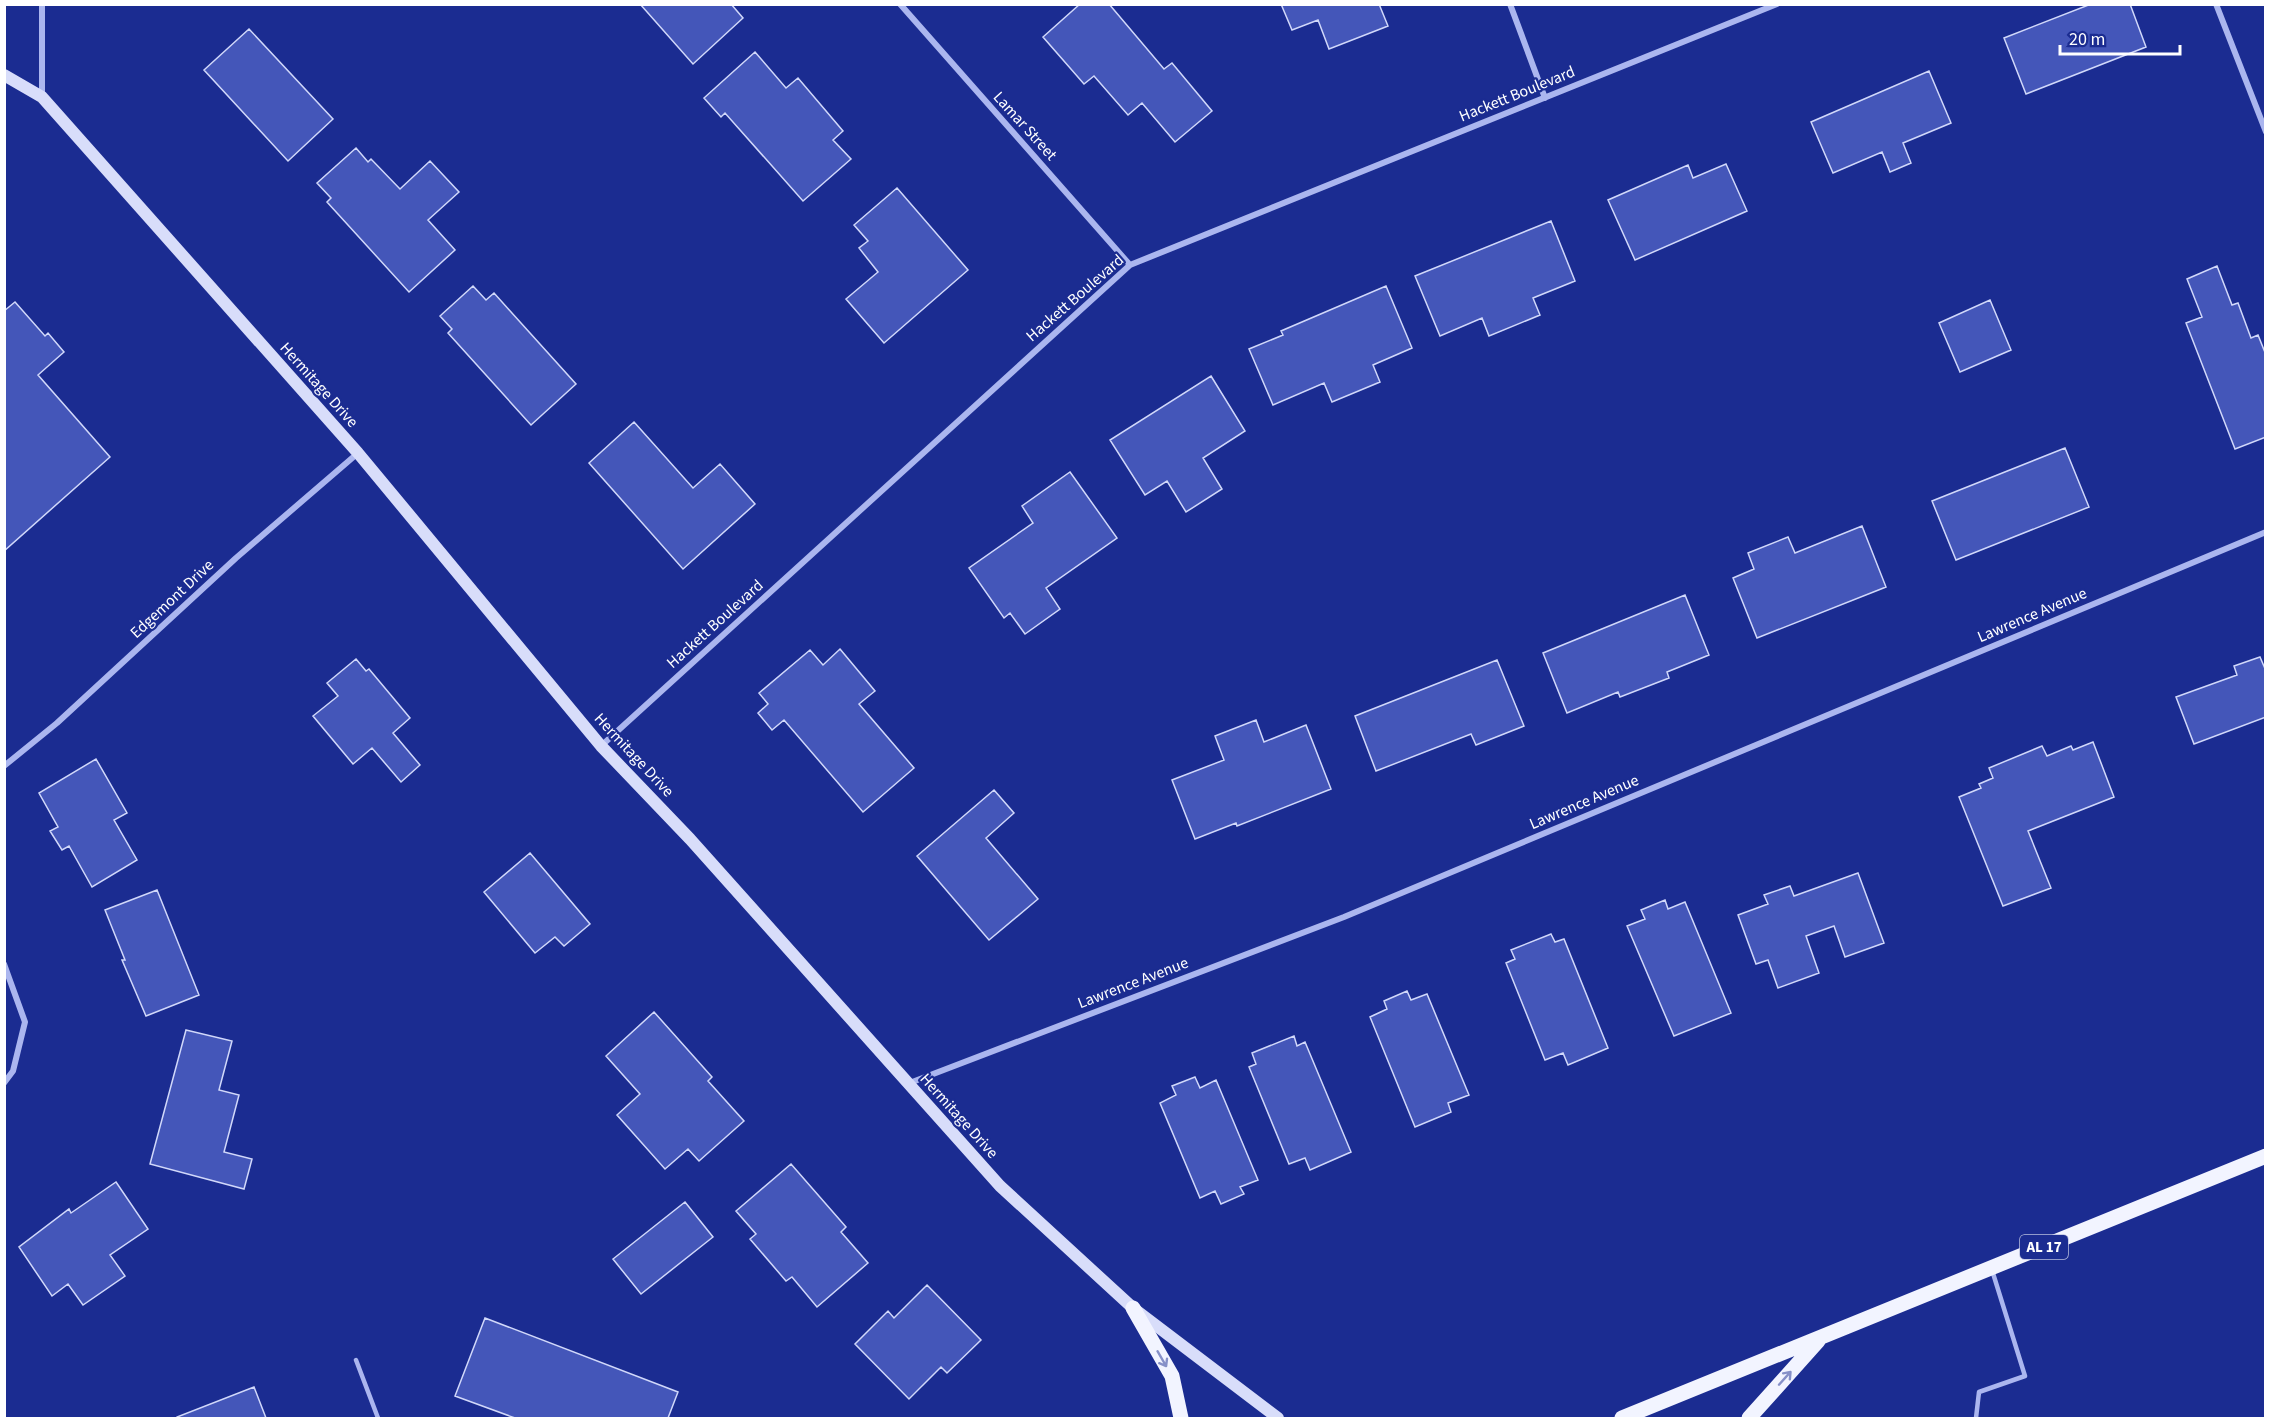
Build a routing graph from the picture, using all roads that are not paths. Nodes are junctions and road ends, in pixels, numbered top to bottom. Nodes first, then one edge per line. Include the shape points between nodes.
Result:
1 (42, 4) edge
2 (900, 4) edge
3 (1510, 4) edge
4 (1777, 4) edge
5 (2216, 4) edge
6 (4, 75) edge
7 (42, 97) junction
8 (1545, 98) junction
9 (2265, 132) edge
10 (1130, 265) junction
11 (358, 453) junction
12 (2265, 532) edge
13 (601, 746) junction
14 (4, 766) edge
15 (4, 964) edge
16 (4, 1083) edge
17 (907, 1084) junction
18 (2265, 1156) edge
19 (1991, 1268) junction
20 (1133, 1308) junction
21 (1822, 1337) junction
22 (356, 1360) dead end
23 (378, 1419) edge
24 (1181, 1419) edge
25 (1278, 1419) edge
26 (1622, 1419) edge
27 (1749, 1419) edge
28 (1976, 1419) edge

1 - 7 street
2 - 10 street, Lamar Street
3 - 8 street
4 - 8 street, Hackett Boulevard
5 - 9 street
6 - 7 street, Hermitage Drive
7 - 11 street, Hermitage Drive
8 - 10 street, Hackett Boulevard
10 - 13 street, Hackett Boulevard
11 - 13 street, Hermitage Drive
11 - 14 street, Edgemont Drive
12 - 17 street, Lawrence Avenue via 1344,917
13 - 17 street, Hermitage Drive via 690,839
15 - 16 street via 25,1022 13,1071
17 - 20 street, Hermitage Drive via 1000,1186
18 - 19 main road, AL 17
19 - 21 main road, AL 17
19 - 28 lane via 2025,1376 1979,1392
20 -> 24 main road via 1172,1377
20 - 25 street, Hermitage Drive
21 - 26 main road, AL 17
27 -> 21 main road
22 - 23 lane

